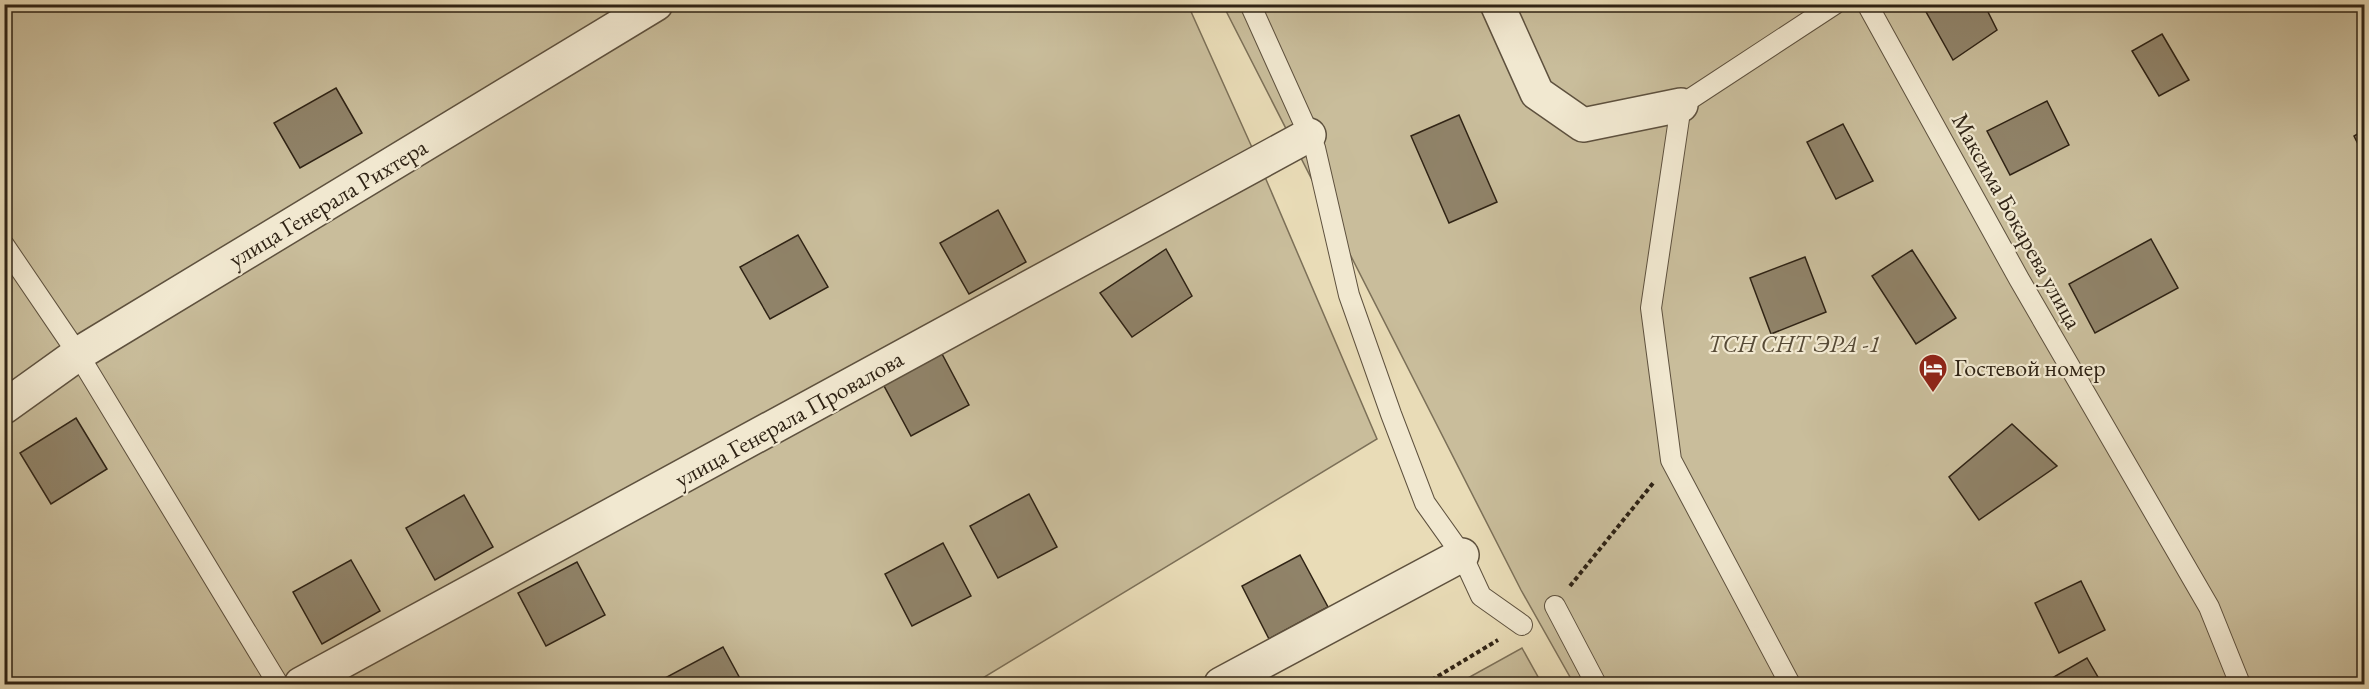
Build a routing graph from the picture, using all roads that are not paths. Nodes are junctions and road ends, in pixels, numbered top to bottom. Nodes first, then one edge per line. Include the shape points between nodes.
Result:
1 (656, 4) edge
2 (1250, 4) edge
3 (1497, 4) edge
4 (1835, 4) edge
5 (1868, 4) edge
6 (1681, 105) junction
7 (1309, 135) junction
8 (4, 245) edge
9 (78, 354) junction
10 (4, 407) edge
11 (1462, 555) junction
12 (1555, 606) dead end
13 (1522, 625) dead end
14 (278, 684) edge
15 (301, 684) edge
16 (1221, 684) edge
17 (1596, 684) edge
18 (1790, 684) edge
19 (2240, 684) edge

1 - 9 street, улица Генерала Рихтера
2 - 7 lane
3 - 6 street via 1538,93 1583,125
4 - 6 lane
5 - 19 lane, Максима Бокарева улица via 2019,279 2209,607
6 - 18 lane via 1651,308 1671,460
7 - 11 lane via 1350,295 1391,414 1425,503
7 - 15 street, улица Генерала Провалова
8 - 9 lane
9 - 10 street, улица Генерала Рихтера
9 - 14 lane
11 - 13 lane via 1481,596
11 - 16 street
12 - 17 lane

